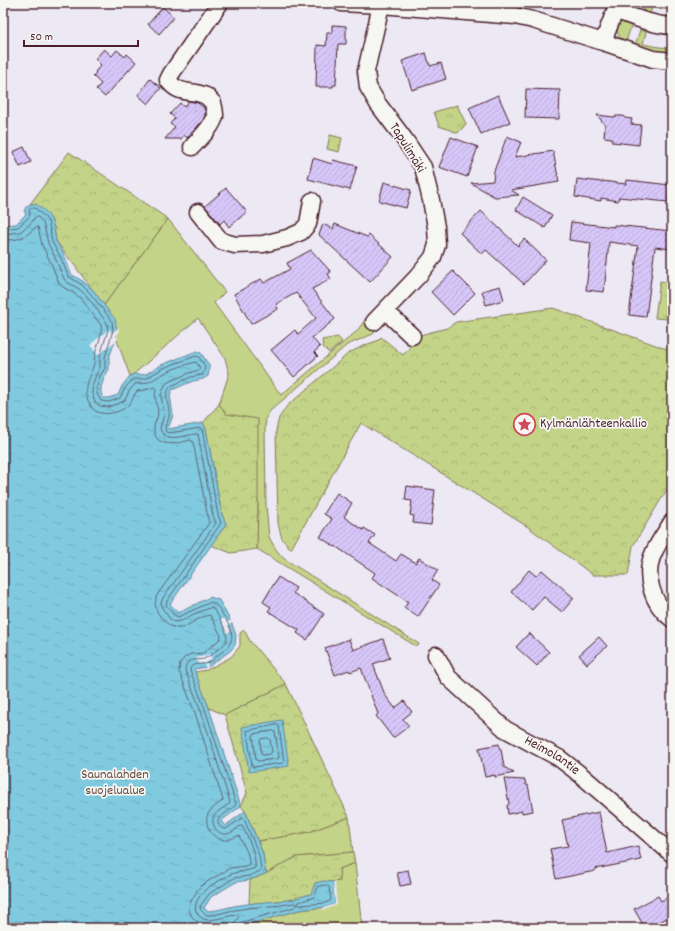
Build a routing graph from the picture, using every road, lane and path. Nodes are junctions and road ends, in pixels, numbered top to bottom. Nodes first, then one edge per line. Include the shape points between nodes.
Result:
1 (220, 3) edge
2 (341, 3) edge
3 (381, 5) junction
4 (616, 6) edge
5 (516, 9) edge
6 (672, 26) edge
7 (603, 42) junction
8 (672, 61) edge
9 (192, 147) dead end
10 (312, 201) dead end
11 (198, 212) dead end
12 (393, 318) dead end
13 (374, 322) dead end
14 (412, 336) dead end
15 (672, 522) edge
16 (672, 619) edge
17 (436, 655) dead end
18 (672, 854) edge

1 - 9 street via 168,80 177,89 206,97 213,103 213,120
2 - 3 street
3 - 5 street
3 - 13 street, Tapulimäki via 366,71 368,87 422,167 432,204 436,245 433,257 419,275
4 - 6 street via 642,20
4 - 7 street
5 - 7 street via 533,20
7 - 8 street via 652,59
10 - 11 street via 308,224 301,232 262,244 235,245 221,241
12 - 14 street
15 - 16 street via 654,552 649,568 650,584 656,602
17 - 18 street, Heimolantie via 448,677 505,729 559,758

